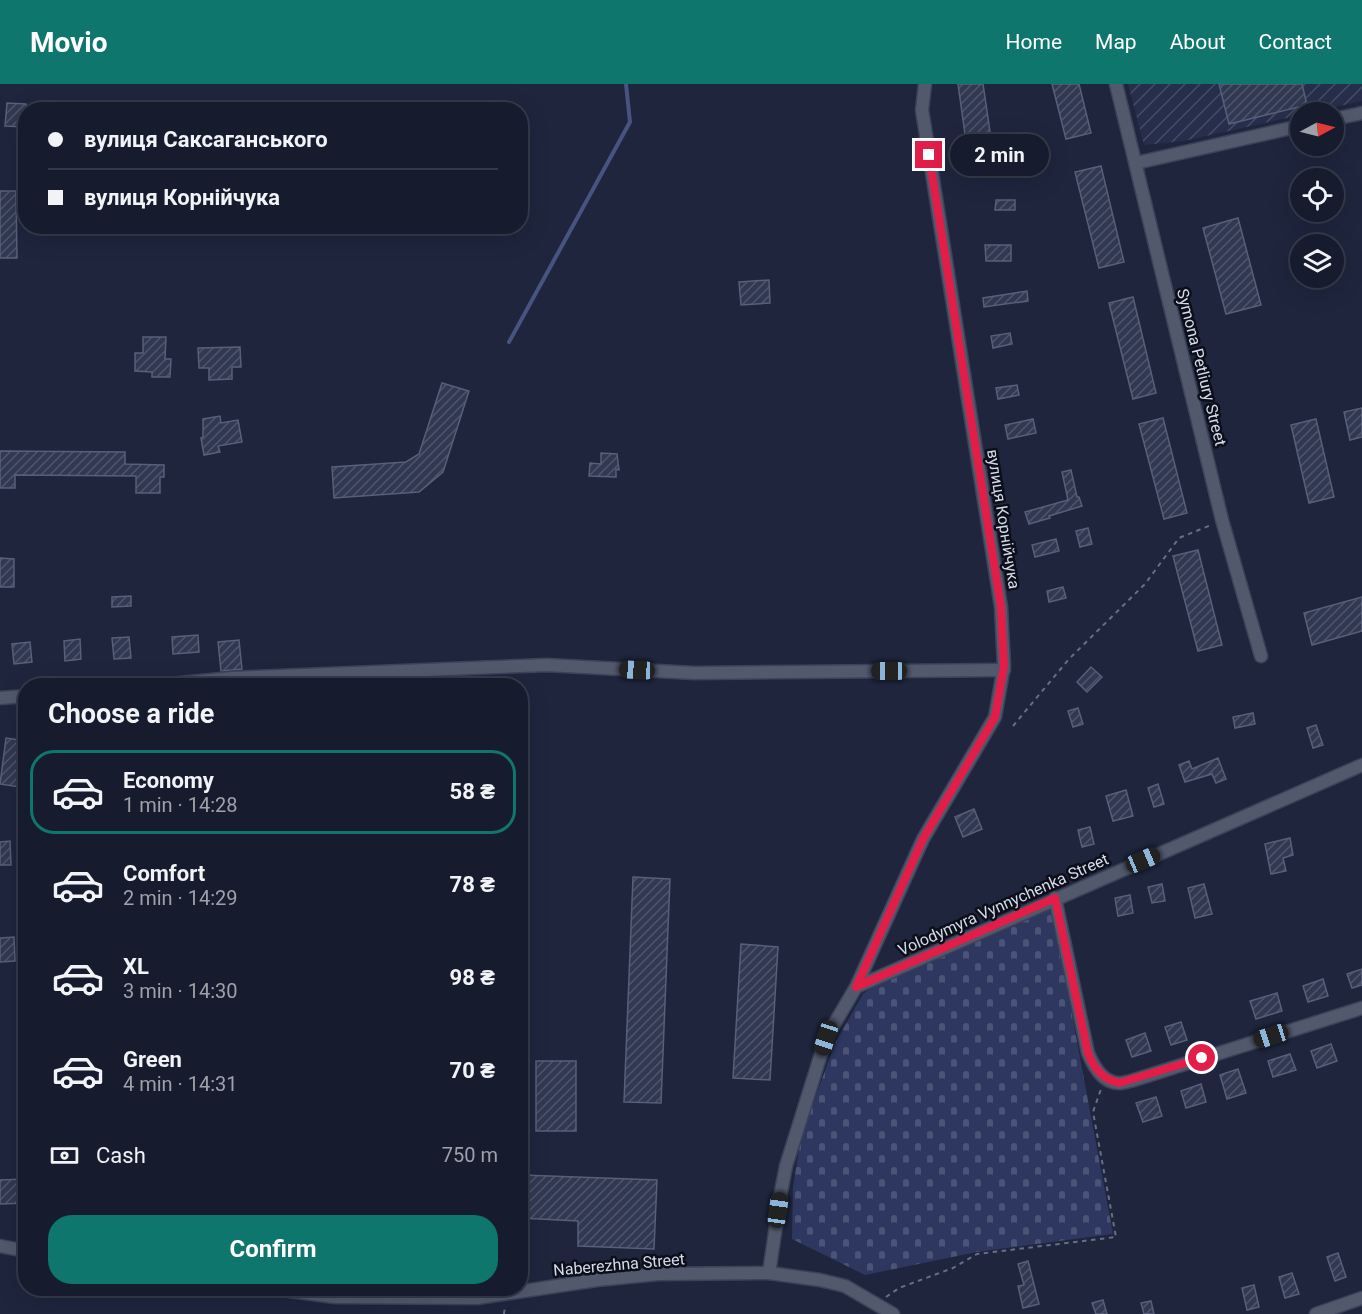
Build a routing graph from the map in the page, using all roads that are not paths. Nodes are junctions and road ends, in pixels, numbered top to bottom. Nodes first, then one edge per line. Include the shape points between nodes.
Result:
1 (926, 84) edge
2 (1116, 84) edge
3 (1362, 113) edge
4 (1344, 117) edge
5 (1290, 128) edge
6 (1136, 163) junction
7 (1261, 656) dead end
8 (1004, 670) junction
9 (232, 678) edge
10 (18, 697) edge
11 (0, 698) edge
12 (1362, 765) edge
13 (1055, 898) junction
14 (856, 987) junction
15 (1362, 1008) edge
16 (0, 1246) edge
17 (18, 1249) edge
18 (769, 1274) junction
19 (528, 1290) edge
20 (328, 1296) edge
21 (490, 1296) edge
22 (1362, 1298) edge
23 (892, 1314) edge
24 (1316, 1314) edge

1 - 8 street, вулиця Корнійчука via 922,110 1001,607
2 - 6 street, Symona Petliury Street
3 - 4 street
5 - 6 street
6 - 7 street, Symona Petliury Street via 1222,520
8 - 9 street via 694,673 546,665
8 - 14 street, вулиця Корнійчука via 995,717 923,839
10 - 11 street
12 - 13 street, Volodymyra Vynnychenka Street
13 - 14 street, Volodymyra Vynnychenka Street
13 - 15 street via 1088,1053 1105,1078 1119,1083 1134,1080
14 - 18 street, вулиця Корнійчука via 826,1038 800,1121 781,1192
16 - 17 street
18 - 19 street, Naberezhna Street via 658,1274
18 - 23 street, Naberezhna Street via 845,1286
20 - 21 street, Naberezhna Street
22 - 24 street

